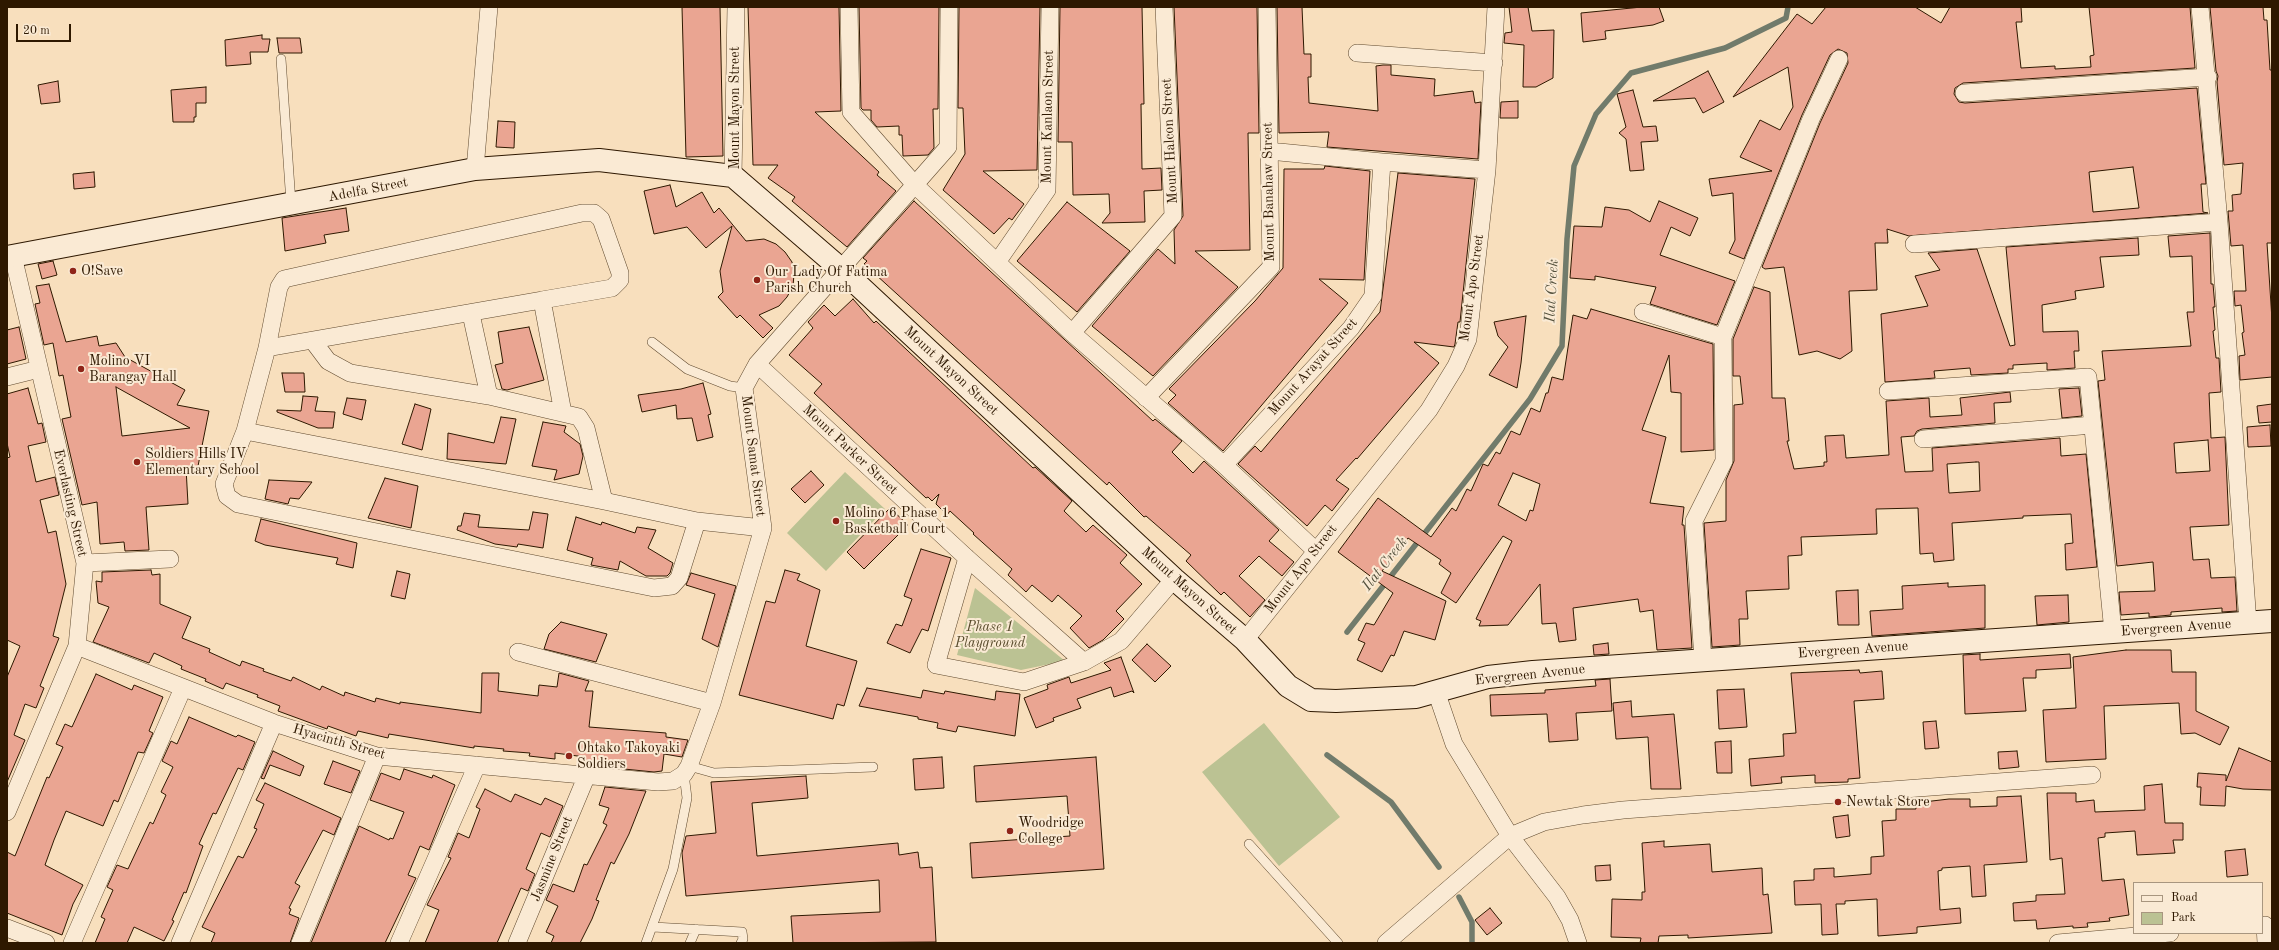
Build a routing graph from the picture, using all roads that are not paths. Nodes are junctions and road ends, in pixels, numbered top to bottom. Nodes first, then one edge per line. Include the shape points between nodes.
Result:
1 (489, 7) edge
2 (736, 7) edge
3 (849, 7) edge
4 (949, 7) edge
5 (1050, 7) edge
6 (1164, 7) edge
7 (1267, 7) edge
8 (1496, 7) edge
9 (2200, 7) edge
10 (1357, 53) dead end
11 (281, 59) dead end
12 (1839, 59) dead end
13 (1494, 63) junction
14 (2208, 77) junction
15 (1964, 93) dead end
16 (1269, 151) junction
17 (1382, 162) junction
18 (475, 169) junction
19 (1487, 170) junction
20 (733, 176) junction
21 (916, 186) junction
22 (291, 205) junction
23 (2219, 222) junction
24 (1914, 244) dead end
25 (10, 256) edge
26 (998, 260) junction
27 (842, 270) junction
28 (542, 300) junction
29 (1643, 312) dead end
30 (472, 314) junction
31 (1072, 333) junction
32 (1723, 337) junction
33 (313, 340) junction
34 (652, 342) dead end
35 (267, 348) junction
36 (757, 364) junction
37 (39, 369) junction
38 (7, 377) edge
39 (744, 388) junction
40 (1888, 391) dead end
41 (489, 396) junction
42 (1146, 398) junction
43 (563, 412) junction
44 (2093, 425) junction
45 (245, 431) junction
46 (1922, 439) dead end
47 (1224, 464) junction
48 (604, 501) junction
49 (697, 521) junction
50 (762, 528) junction
51 (1315, 550) junction
52 (967, 558) junction
53 (170, 559) dead end
54 (85, 563) junction
55 (1174, 579) junction
56 (2272, 621) edge
57 (2248, 623) junction
58 (2113, 632) junction
59 (1245, 640) junction
60 (77, 646) junction
61 (518, 652) dead end
62 (1702, 661) junction
63 (1084, 662) junction
64 (183, 688) junction
65 (1436, 691) junction
66 (712, 704) junction
67 (274, 723) junction
68 (377, 756) junction
69 (477, 765) junction
70 (873, 767) dead end
71 (686, 770) junction
72 (586, 775) junction
73 (2092, 775) dead end
74 (7, 812) edge
75 (1510, 836) junction
76 (1249, 844) dead end
77 (2266, 925) edge
78 (653, 927) junction
79 (7, 928) edge
80 (696, 929) junction
81 (2159, 934) edge
82 (46, 943) edge
83 (72, 943) edge
84 (180, 943) edge
85 (300, 943) edge
86 (400, 943) edge
87 (517, 943) edge
88 (646, 943) edge
89 (690, 943) edge
90 (741, 943) edge
91 (1338, 943) edge
92 (1386, 943) edge
93 (1578, 943) edge
94 (2058, 943) edge
95 (2266, 943) edge

1 - 18 street
2 - 20 street, Mount Mayon Street
3 - 21 street via 851,112
4 - 21 street, Mount Samat Street via 948,147
5 - 26 street, Mount Kanlaon Street via 1047,190
6 - 31 street, Mount Halcon Street via 1173,216
7 - 16 street, Mount Banahaw Street
8 - 13 street, Mount Apo Street
9 - 14 street
10 - 13 street
11 - 22 lane
12 - 32 street via 1811,119
13 - 19 street, Mount Apo Street
14 - 15 street
14 - 23 street
16 - 17 street
16 - 42 street, Mount Banahaw Street via 1271,267
17 - 19 street
17 - 47 street, Mount Arayat Street via 1373,296 1351,328
18 - 20 street, Adelfa Street via 599,160
18 - 22 street, Adelfa Street
19 - 51 street, Mount Apo Street via 1468,339 1456,366 1429,410
20 - 27 street, Mount Mayon Street
21 - 26 street
21 - 27 street, Mount Samat Street
22 - 25 street, Adelfa Street
23 - 24 street
23 - 57 street
25 - 37 street, Everlasting Street
26 - 31 street
27 - 36 street, Mount Samat Street
27 - 55 street, Mount Mayon Street
28 - 30 street
28 - 35 street via 612,288 620,280 620,273 601,219 594,213 582,213 284,280 279,287
28 - 43 street
29 - 32 street
30 - 33 street
30 - 41 street
31 - 42 street
32 - 62 street via 1724,460 1694,521
33 - 35 street
33 - 41 street via 328,361 350,372
34 - 39 lane via 687,369 730,386
35 - 45 street
36 - 39 street, Mount Samat Street
36 - 52 street, Mount Parker Street
37 - 38 street
37 - 54 street, Everlasting Street
39 - 50 street, Mount Samat Street
40 - 44 street via 2088,377
41 - 43 street
42 - 47 street
43 - 48 street via 579,417 586,428
44 - 46 street
44 - 58 street
45 - 48 street
45 - 49 street via 224,484 226,496 238,504 654,588 672,586 679,578
47 - 51 street
48 - 49 street
49 - 50 street
50 - 66 street, Mount Samat Street
51 - 59 street, Mount Apo Street
52 - 63 street, Mount Parker Street
52 - 63 street via 936,665 1024,682
53 - 54 street
54 - 60 street, Everlasting Street
55 - 59 street, Mount Mayon Street
55 - 63 street via 1121,641
56 - 57 street, Evergreen Avenue
57 - 58 street, Evergreen Avenue
58 - 62 street, Evergreen Avenue
59 - 65 street, Mount Mayon Street via 1288,686 1311,700 1416,697
60 - 64 street, Hyacinth Street
60 - 74 street, Everlasting Street
61 - 66 street
62 - 65 street, Evergreen Avenue via 1488,676
64 - 67 street, Hyacinth Street
64 - 83 street
65 - 75 street via 1454,744
66 - 71 street, Mount Samat Street
67 - 68 street, Hyacinth Street
67 - 84 street
68 - 69 street, Hyacinth Street
68 - 85 street
69 - 72 street, Hyacinth Street
69 - 86 street
70 - 71 lane via 714,773
71 - 72 street, Hyacinth Street via 673,781 658,782
71 - 78 lane via 687,798 673,869
72 - 87 street, Jasmine Street
73 - 75 street via 1583,814 1544,822
75 - 92 street
75 - 93 street via 1557,897 1570,920
76 - 91 lane
77 - 95 street
78 - 80 lane
78 - 88 lane
79 - 82 street
80 - 89 lane
80 - 90 lane via 742,932
81 - 94 street

